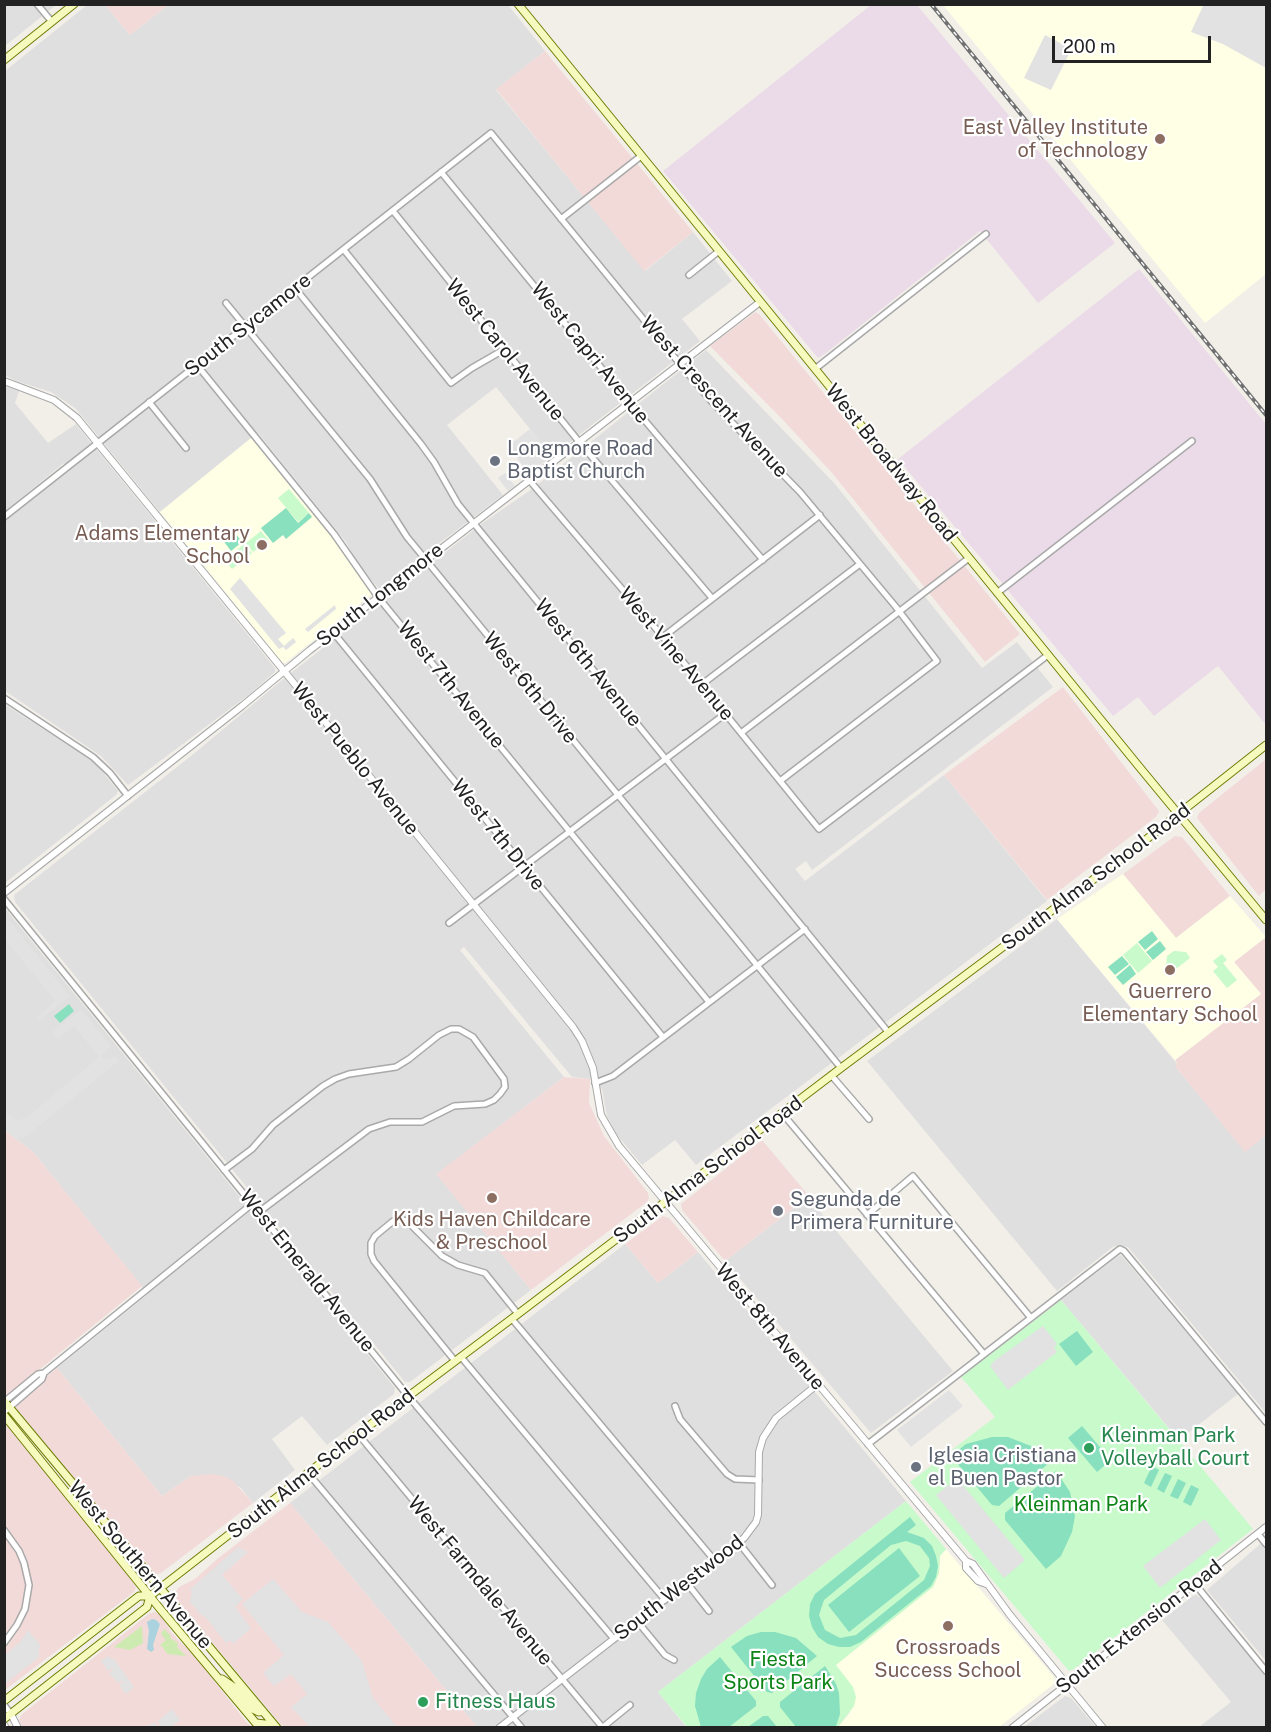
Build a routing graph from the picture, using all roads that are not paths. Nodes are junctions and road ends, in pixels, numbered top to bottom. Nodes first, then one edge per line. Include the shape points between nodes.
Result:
1 (37, 4) edge
2 (74, 4) edge
3 (518, 4) edge
4 (52, 22) junction
5 (4, 60) edge
6 (491, 133) joint
7 (641, 156) junction
8 (441, 172) junction
9 (393, 211) junction
10 (561, 219) junction
11 (986, 234) dead end
12 (344, 250) junction
13 (719, 251) junction
14 (688, 275) dead end
15 (295, 288) junction
16 (760, 302) junction
17 (226, 303) dead end
18 (245, 326) junction
19 (505, 349) junction
20 (680, 364) junction
21 (196, 365) junction
22 (814, 369) junction
23 (4, 381) edge
24 (149, 402) junction
25 (630, 403) junction
26 (1192, 441) dead end
27 (580, 443) junction
28 (97, 444) junction
29 (186, 448) dead end
30 (530, 482) junction
31 (820, 515) junction
32 (4, 517) edge
33 (473, 522) junction
34 (969, 558) junction
35 (426, 560) junction
36 (763, 560) junction
37 (860, 564) junction
38 (997, 593) junction
39 (378, 597) junction
40 (712, 598) junction
41 (900, 612) junction
42 (333, 632) junction
43 (663, 637) junction
44 (1048, 655) junction
45 (284, 671) junction
46 (701, 685) junction
47 (4, 698) edge
48 (725, 714) junction
49 (741, 733) junction
50 (1266, 745) edge
51 (666, 759) junction
52 (780, 781) junction
53 (618, 795) junction
54 (128, 796) junction
55 (1178, 815) junction
56 (570, 831) junction
57 (524, 867) junction
58 (4, 893) edge
59 (4, 899) edge
60 (473, 904) junction
61 (1266, 920) edge
62 (449, 923) dead end
63 (805, 929) junction
64 (757, 966) junction
65 (709, 1002) junction
66 (889, 1033) junction
67 (663, 1037) junction
68 (841, 1068) junction
69 (831, 1075) junction
70 (595, 1083) junction
71 (782, 1113) junction
72 (869, 1119) dead end
73 (224, 1170) junction
74 (665, 1202) junction
75 (252, 1204) junction
76 (259, 1212) junction
77 (867, 1215) junction
78 (515, 1317) junction
79 (1031, 1318) junction
80 (984, 1354) junction
81 (458, 1359) junction
82 (818, 1384) junction
83 (408, 1396) junction
84 (5, 1406) edge
85 (675, 1406) dead end
86 (1266, 1422) edge
87 (358, 1434) junction
88 (868, 1444) junction
89 (308, 1473) junction
90 (759, 1480) junction
91 (1266, 1527) edge
92 (4, 1530) edge
93 (1258, 1534) junction
94 (739, 1543) junction
95 (1266, 1544) edge
96 (715, 1561) junction
97 (687, 1583) junction
98 (1195, 1584) junction
99 (772, 1585) dead end
100 (160, 1589) junction
101 (150, 1596) junction
102 (665, 1600) junction
103 (709, 1611) dead end
104 (637, 1621) junction
105 (614, 1639) junction
106 (4, 1643) edge
107 (674, 1660) dead end
108 (1266, 1671) edge
109 (215, 1674) junction
110 (562, 1679) junction
111 (1067, 1684) junction
112 (4, 1703) edge
113 (630, 1705) dead end
114 (263, 1711) junction
115 (11, 1714) junction
116 (513, 1717) junction
117 (4, 1719) edge
118 (258, 1725) edge
119 (603, 1727) edge
120 (18, 1728) edge
121 (269, 1728) edge
122 (277, 1728) edge
123 (499, 1728) edge
124 (522, 1728) edge
125 (1012, 1728) edge
126 (1103, 1728) edge

1 - 4 street
2 - 4 main road
3 - 7 main road, West Broadway Road
4 - 5 main road
6 - 8 street, South Sycamore
6 - 10 street, West Crescent Avenue
7 - 10 street
7 - 13 main road, West Broadway Road
8 - 9 street, South Sycamore
8 - 25 street, West Capri Avenue
9 - 12 street, South Sycamore
9 - 19 street, West Carol Avenue
10 - 20 street, West Crescent Avenue
11 - 22 street
12 - 15 street, South Sycamore
12 - 19 street via 451,383
13 - 14 street
13 - 16 main road, West Broadway Road
15 - 18 street, South Sycamore
15 - 33 street, West 6th Avenue via 422,444
16 - 20 street, South Longmore
16 - 22 main road, West Broadway Road
17 - 18 street, West 6th Drive
18 - 21 street, South Sycamore
18 - 35 street, West 6th Drive via 370,479
19 - 27 street, West Carol Avenue
20 - 25 street, South Longmore
20 - 31 street, West Crescent Avenue
21 - 24 street, South Sycamore
21 - 39 street, West 7th Avenue via 334,534
22 - 34 main road, West Broadway Road
23 - 28 street via 66,408
24 - 28 street, South Sycamore
24 - 29 street
25 - 27 street, South Longmore
25 - 36 street, West Capri Avenue
26 - 38 street
27 - 30 street, South Longmore
27 - 40 street, West Carol Avenue
28 - 32 street, South Sycamore
28 - 45 street, West Pueblo Avenue
30 - 33 street, South Longmore
30 - 43 street, West Vine Avenue
31 - 36 street
31 - 37 street, West Crescent Avenue
33 - 35 street, South Longmore
33 - 51 street, West 6th Avenue
34 - 38 main road, West Broadway Road
34 - 41 street
35 - 39 street, South Longmore
35 - 53 street, West 6th Drive
36 - 40 street
37 - 41 street, West Crescent Avenue
37 - 46 street
38 - 44 main road, West Broadway Road
39 - 42 street, South Longmore
39 - 56 street, West 7th Avenue
40 - 43 street
41 - 49 street
41 - 52 street, West Crescent Avenue via 937,660
42 - 45 street, South Longmore
42 - 57 street, West 7th Drive
43 - 46 street, West Vine Avenue
44 - 52 street, West Vine Avenue via 819,830
44 - 55 main road, West Broadway Road
45 - 54 street, South Longmore
45 - 60 street, West Pueblo Avenue
46 - 48 street, West Vine Avenue
47 - 54 street via 93,757
48 - 49 street, West Vine Avenue
48 - 51 street
49 - 52 street, West Vine Avenue
50 - 55 main road, South Alma School Road
51 - 53 street
51 - 63 street, West 6th Avenue
53 - 56 street
53 - 64 street, West 6th Drive
54 - 58 street, South Longmore
55 - 61 main road, West Broadway Road
55 - 66 main road, South Alma School Road
56 - 57 street
56 - 65 street, West 7th Avenue
57 - 60 street
57 - 67 street, West 7th Drive
59 - 73 street, West Emerald Avenue
60 - 62 street
60 - 70 street, West Pueblo Avenue via 582,1041
63 - 64 street
63 - 66 street, West 6th Avenue
64 - 65 street
64 - 68 street, West 6th Drive
65 - 67 street
66 - 68 main road, South Alma School Road
67 - 70 street via 613,1076
68 - 69 main road, South Alma School Road
69 - 71 main road, South Alma School Road
69 - 72 street
70 - 74 street, West 8th Avenue via 601,1115 610,1133
71 - 74 main road, South Alma School Road
71 - 77 street
73 - 75 street, West Emerald Avenue
73 - 76 street via 323,1086 350,1074 396,1067 451,1029 472,1037 504,1079 505,1087 500,1094 485,1104 454,1106 422,1122 390,1122 369,1128
74 - 78 main road, South Alma School Road
74 - 82 street, West 8th Avenue
75 - 76 street, West Emerald Avenue
75 - 84 street via 38,1374
76 - 83 street, West Emerald Avenue
77 - 79 street via 913,1176
77 - 80 street
78 - 81 main road, South Alma School Road
78 - 81 street via 484,1274 442,1256 407,1221 397,1219 386,1226 371,1243 374,1261
78 - 96 street
79 - 80 street
79 - 86 street via 1120,1249
80 - 88 street
81 - 83 main road, South Alma School Road
81 - 102 street
82 - 88 street, West 8th Avenue
82 - 90 street, South Westwood via 776,1418 768,1430 759,1452
83 - 87 main road, South Alma School Road
83 - 105 street, West Emerald Avenue
84 - 100 main road, West Southern Avenue
84 - 101 main road, West Southern Avenue
85 - 90 street via 680,1419 727,1474 735,1479
87 - 89 main road, South Alma School Road
87 - 110 street, West Farmdale Avenue
88 - 111 street, West 8th Avenue via 966,1561 974,1564
89 - 100 main road, South Alma School Road
89 - 116 street
90 - 94 street, South Westwood via 756,1522
91 - 93 street, South Extension Road
92 - 106 street via 19,1551 29,1584 25,1609
93 - 95 street
93 - 98 street, South Extension Road
94 - 96 street, South Westwood
94 - 99 street
96 - 97 street, South Westwood
97 - 102 street, South Westwood
97 - 103 street
98 - 108 street
98 - 111 street, South Extension Road
100 - 101 main road, South Alma School Road
100 - 114 main road, West Southern Avenue
101 - 109 main road, West Southern Avenue
101 - 112 main road, South Alma School Road via 139,1596
101 - 115 main road, South Alma School Road via 147,1607
102 - 104 street, South Westwood
104 - 105 street, South Westwood
104 - 107 street via 665,1655
105 - 110 street, South Westwood
109 - 114 main road via 235,1688 253,1709
109 - 118 main road, West Southern Avenue
110 - 116 street, South Westwood
110 - 119 street, West Farmdale Avenue
111 - 125 street, South Extension Road
111 - 126 street, West 8th Avenue
112 - 115 street
113 - 119 street
114 - 122 main road, West Southern Avenue
115 - 117 main road, South Alma School Road
115 - 120 street
116 - 123 street, South Westwood
116 - 124 street
118 - 121 main road

